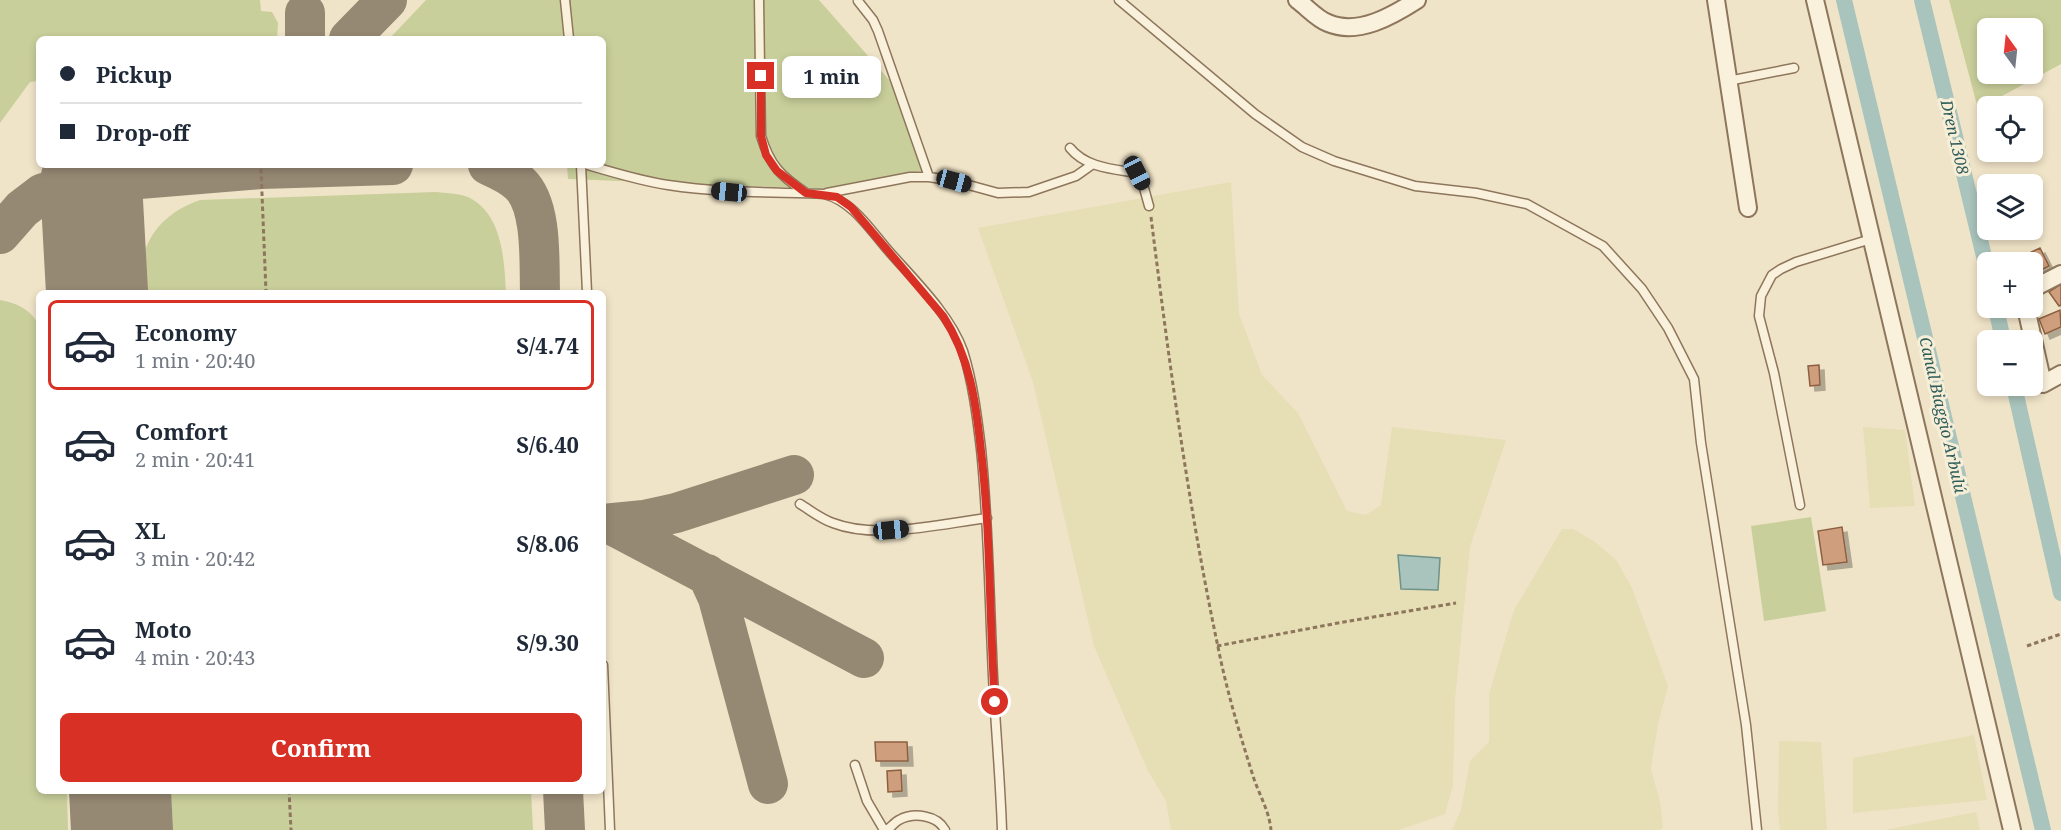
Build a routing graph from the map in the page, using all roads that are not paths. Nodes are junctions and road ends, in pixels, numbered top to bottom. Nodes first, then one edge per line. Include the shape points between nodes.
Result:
1 (565, 0) edge
2 (759, 0) edge
3 (1119, 0) edge
4 (1298, 0) edge
5 (1417, 0) edge
6 (1716, 0) edge
7 (1815, 0) edge
8 (858, 2) dead end
9 (569, 36) edge
10 (1794, 68) dead end
11 (1728, 81) junction
12 (1070, 148) dead end
13 (1093, 164) junction
14 (581, 168) edge
15 (598, 168) edge
16 (929, 177) junction
17 (806, 193) junction
18 (824, 194) junction
19 (1149, 206) road end
20 (1748, 208) dead end
21 (1871, 239) junction
22 (2061, 274) edge
23 (2043, 283) edge
24 (587, 290) edge
25 (2028, 318) edge
26 (2061, 374) edge
27 (800, 504) dead end
28 (1800, 505) dead end
29 (987, 518) junction
30 (606, 736) edge
31 (855, 765) dead end
32 (610, 830) edge
33 (886, 830) edge
34 (945, 830) edge
35 (1002, 830) edge
36 (1757, 830) edge
37 (2012, 830) edge

1 - 9 lane
2 - 17 lane via 761,136 766,155 777,171
3 - 36 lane via 1255,114 1302,147 1415,186 1527,204 1603,246 1642,289 1668,328 1694,379 1746,724
4 - 5 street via 1326,22 1356,28 1396,14
6 - 11 street
7 - 21 street
8 - 16 lane via 878,31
10 - 11 lane
11 - 20 street
12 - 13 lane via 1078,158
13 - 16 lane via 1076,176 1029,192 998,193
13 - 19 lane via 1137,173
14 - 24 lane
15 - 17 lane via 668,185 729,192
16 - 18 lane via 909,177
17 - 18 lane
18 - 29 lane via 851,207 954,333 976,403
21 - 28 lane via 1781,269 1772,275 1761,296 1759,316
21 - 37 street
22 - 23 street
25 - 26 street via 2043,384
27 - 29 lane via 831,523 868,530
29 - 35 lane
30 - 32 lane
31 - 33 lane via 867,801
33 - 34 lane via 899,820 916,815 934,818

